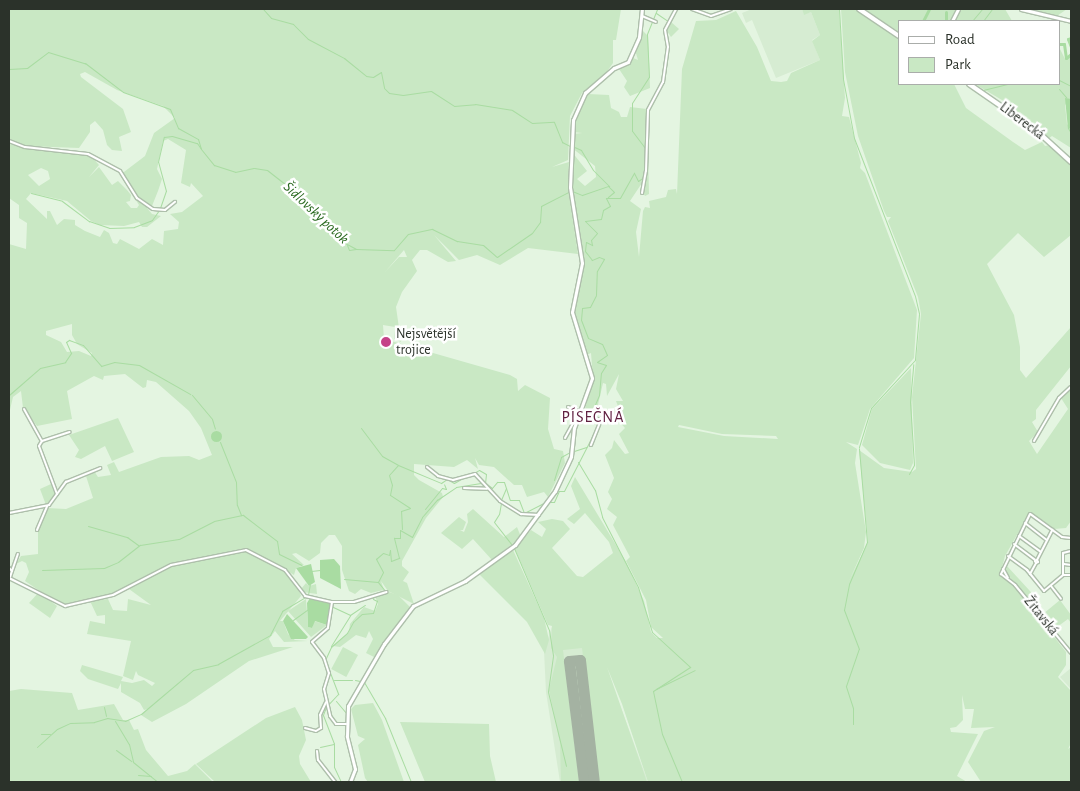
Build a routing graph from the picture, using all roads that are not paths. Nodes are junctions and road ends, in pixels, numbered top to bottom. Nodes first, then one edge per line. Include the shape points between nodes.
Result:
1 (642, 9) edge
2 (676, 9) edge
3 (692, 9) edge
4 (731, 9) edge
5 (859, 9) edge
6 (1021, 9) edge
7 (640, 16) junction
8 (1071, 21) edge
9 (654, 22) dead end
10 (898, 35) edge
11 (970, 85) edge
12 (9, 141) edge
13 (1071, 162) edge
14 (642, 193) dead end
15 (175, 202) dead end
16 (1071, 387) edge
17 (568, 407) dead end
18 (24, 409) dead end
19 (581, 415) junction
20 (70, 432) dead end
21 (565, 438) dead end
22 (42, 441) junction
23 (1034, 441) dead end
24 (590, 445) dead end
25 (427, 467) dead end
26 (100, 468) dead end
27 (464, 488) dead end
28 (487, 489) junction
29 (57, 494) junction
30 (46, 506) junction
31 (9, 513) edge
32 (538, 515) junction
33 (1025, 523) junction
34 (37, 530) dead end
35 (1052, 530) junction
36 (1019, 536) junction
37 (1071, 538) edge
38 (1047, 540) junction
39 (1014, 544) junction
40 (1071, 551) edge
41 (1041, 552) junction
42 (18, 554) dead end
43 (1008, 556) junction
44 (1036, 561) junction
45 (1063, 564) junction
46 (1071, 565) edge
47 (1004, 566) junction
48 (9, 568) edge
49 (12, 571) junction
50 (1001, 572) junction
51 (1004, 572) junction
52 (1030, 574) junction
53 (1063, 576) junction
54 (1071, 576) edge
55 (9, 578) edge
56 (1009, 580) junction
57 (1050, 586) junction
58 (386, 592) dead end
59 (1060, 599) dead end
60 (332, 602) junction
61 (1071, 653) edge
62 (327, 704) junction
63 (347, 724) junction
64 (305, 728) dead end
65 (317, 752) dead end
66 (335, 782) edge
67 (350, 782) edge

1 - 7 street
2 - 14 street via 664,30 668,47 663,82 648,110
3 - 4 street via 711,16
5 - 10 main road
6 - 8 street
7 - 9 street
7 - 19 street via 639,37 628,62 614,68 585,93 573,120 570,187 582,264 572,312 592,378
11 - 13 main road, Liberecká via 1037,131
12 - 15 street via 25,147 88,154 120,171 137,198 153,209 165,210
16 - 23 street via 1060,398
17 - 19 street
18 - 22 street
19 - 21 street via 573,420
19 - 24 street via 599,418 601,424
19 - 32 street via 574,428 571,456
20 - 22 street
22 - 29 street via 40,453
25 - 28 street via 438,476 453,480 475,474
26 - 29 street via 66,482
27 - 28 street
28 - 32 street via 521,514
29 - 30 street
30 - 31 street
30 - 34 street
32 - 63 street via 507,552 466,581 413,606 384,644 350,702
33 - 35 street via 1030,514
33 - 36 street
33 - 38 street
35 - 37 street via 1062,538
35 - 38 street
36 - 39 street
36 - 41 street
38 - 41 street
39 - 43 street
39 - 44 street
40 - 45 street via 1063,553
41 - 44 street
42 - 49 street
43 - 47 street
43 - 52 street
44 - 52 street
45 - 46 street
45 - 53 street
47 - 50 street
47 - 51 street
48 - 49 street
49 - 55 street
50 - 51 street
50 - 56 street, Žitavská
51 - 56 street, Žitavská
52 - 57 street via 1044,591
53 - 54 street
53 - 57 street
55 - 60 street via 65,606 113,595 171,565 246,550 285,570 303,595
56 - 61 street, Žitavská
57 - 59 street
58 - 60 street via 360,602
60 - 62 street via 328,628 312,642 324,658 329,673 325,683
62 - 63 street via 336,724
62 - 64 street via 320,715 321,728 316,731
63 - 67 street via 356,769
65 - 66 street via 318,760

